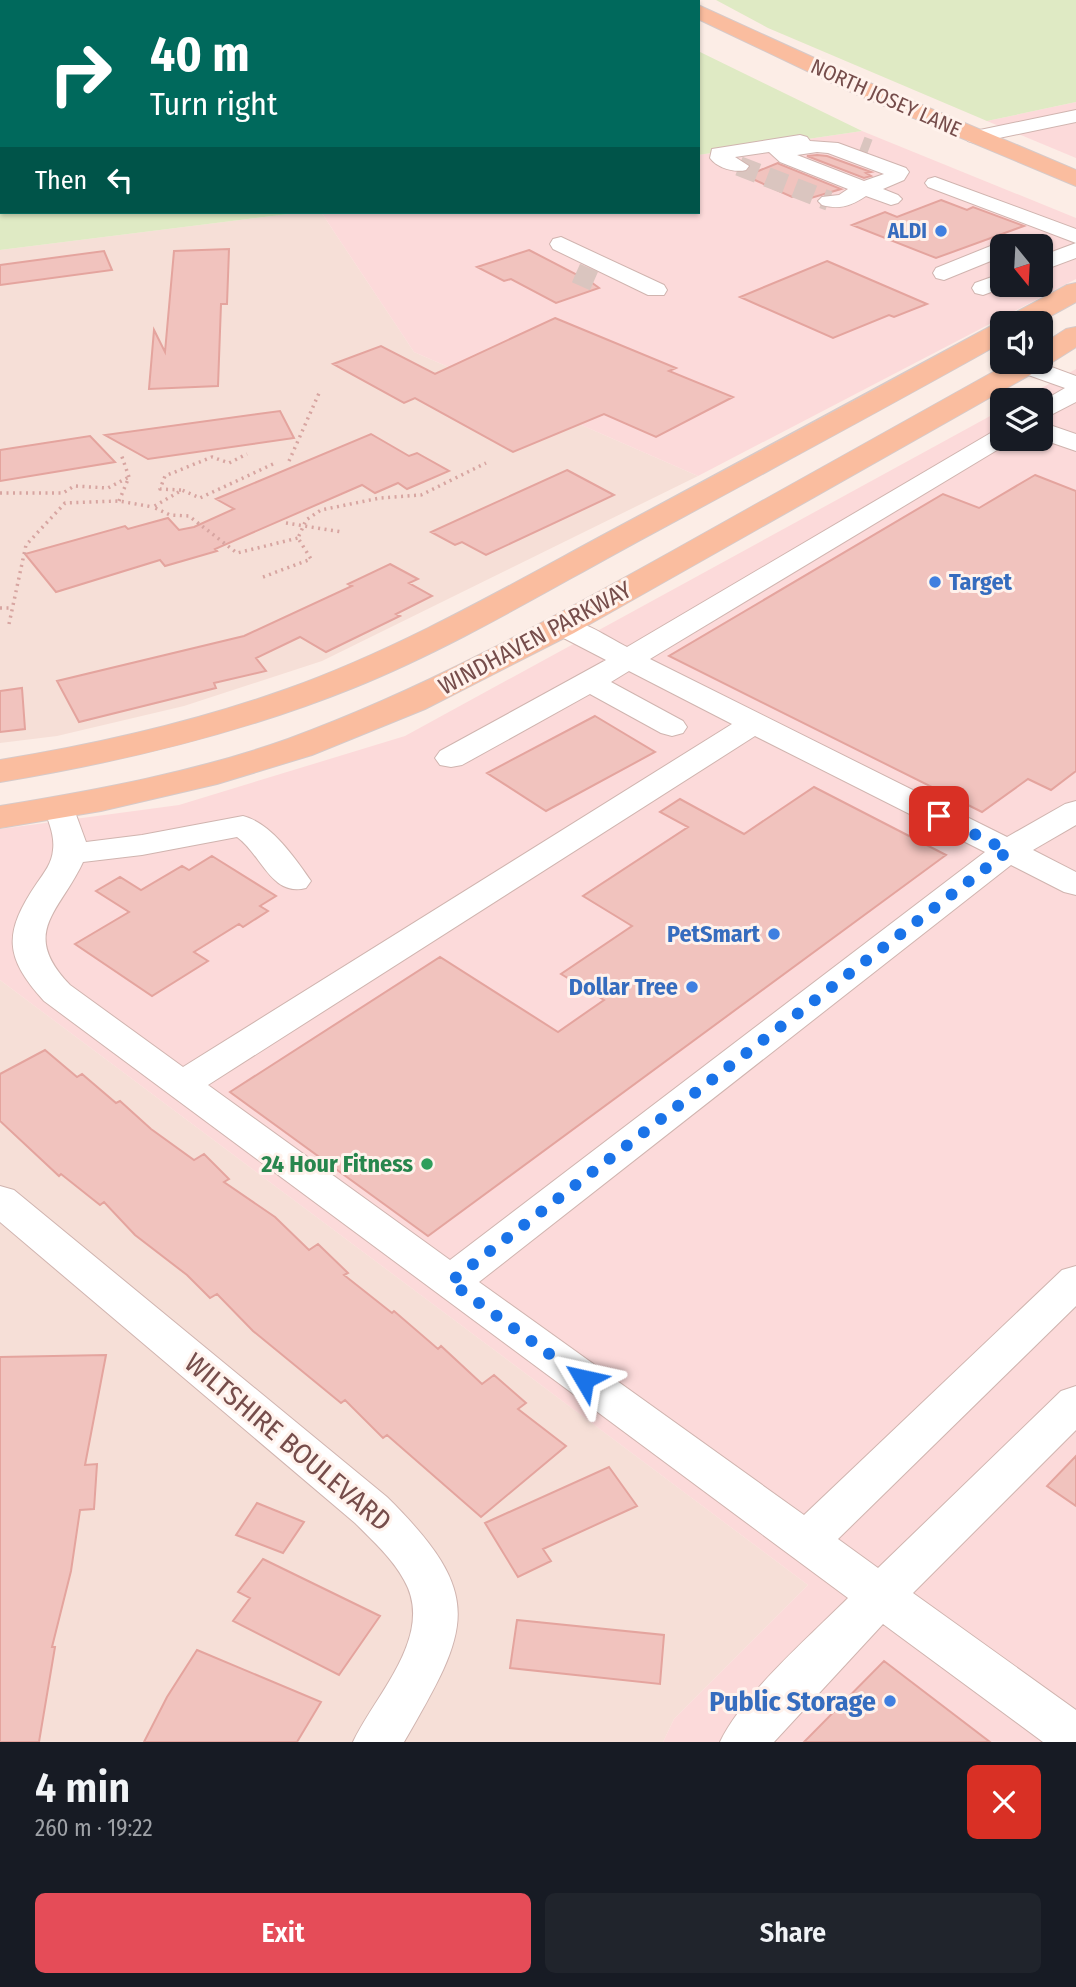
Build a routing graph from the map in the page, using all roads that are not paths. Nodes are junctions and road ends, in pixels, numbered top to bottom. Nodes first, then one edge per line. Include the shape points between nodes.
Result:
1 (700, 12) edge
2 (700, 34) edge
3 (1076, 116) edge
4 (909, 132) dead end
5 (975, 137) junction
6 (947, 148) dead end
7 (739, 166) tunnel mouth
8 (899, 172) junction
9 (1076, 179) edge
10 (935, 183) dead end
11 (863, 189) junction
12 (1076, 199) edge
13 (891, 200) dead end
14 (829, 201) tunnel mouth
15 (1054, 227) junction
16 (1037, 234) edge
17 (1076, 236) edge
18 (561, 244) dead end
19 (1076, 250) edge
20 (990, 254) edge
21 (1054, 259) edge
22 (944, 273) dead end
23 (656, 290) dead end
24 (1076, 290) edge
25 (1038, 311) edge
26 (1076, 335) edge
27 (990, 338) edge
28 (1053, 349) edge
29 (1053, 372) edge
30 (1012, 374) edge
31 (1076, 384) edge
32 (1076, 392) edge
33 (1053, 406) edge
34 (836, 424) junction
35 (1053, 434) edge
36 (1076, 443) edge
37 (887, 444) junction
38 (990, 444) edge
39 (505, 600) junction
40 (562, 626) junction
41 (628, 659) junction
42 (589, 682) junction
43 (754, 723) junction
44 (672, 727) dead end
45 (451, 758) dead end
46 (0, 771) edge
47 (60, 808) junction
48 (1076, 811) edge
49 (0, 817) edge
50 (1008, 851) junction
51 (69, 854) junction
52 (294, 881) dead end
53 (1076, 885) edge
54 (181, 1085) junction
55 (3, 1208) edge
56 (1076, 1281) edge
57 (450, 1282) junction
58 (1076, 1403) edge
59 (807, 1541) junction
60 (880, 1595) junction
61 (1076, 1738) edge
62 (378, 1742) edge
63 (745, 1742) edge

1 - 5 main road, NORTH JOSEY LANE
2 - 4 main road, NORTH JOSEY LANE
3 - 5 street
5 - 9 main road, NORTH JOSEY LANE
6 - 12 main road, NORTH JOSEY LANE
7 - 8 street via 720,158 719,153 837,138 911,167
8 - 11 street
8 - 11 street via 831,147 779,151
10 - 15 street
11 - 13 street
11 - 14 street via 844,201
15 - 16 street
15 - 17 street
18 - 23 street via 587,271 610,284 630,277
19 - 21 street
20 - 22 street
24 - 25 main road
26 - 28 main road, WINDHAVEN PARKWAY
27 - 34 main road, WINDHAVEN PARKWAY
29 - 31 street
30 - 37 main road, WINDHAVEN PARKWAY
32 - 33 street
34 - 37 main road
34 - 39 main road, WINDHAVEN PARKWAY
35 - 36 street
37 - 40 main road, WINDHAVEN PARKWAY
38 - 41 street
39 - 40 main road
39 - 46 main road, WINDHAVEN PARKWAY via 374,666 279,703 142,742
40 - 41 street
40 - 47 main road, WINDHAVEN PARKWAY via 413,702 299,747 204,776
41 - 42 street
41 - 43 street
42 - 44 street
42 - 45 street
43 - 50 street
43 - 54 street
47 - 49 main road, WINDHAVEN PARKWAY
47 - 51 street via 69,835
48 - 50 street
50 - 53 street
50 - 57 street
51 - 52 street via 243,826
51 - 54 street via 29,925 30,960 57,993
54 - 57 street
55 - 62 street, WILTSHIRE BOULEVARD via 371,1510 416,1556 437,1601 437,1623 423,1666
56 - 59 street
57 - 59 street
58 - 60 street
59 - 60 street
60 - 61 street
60 - 63 street

